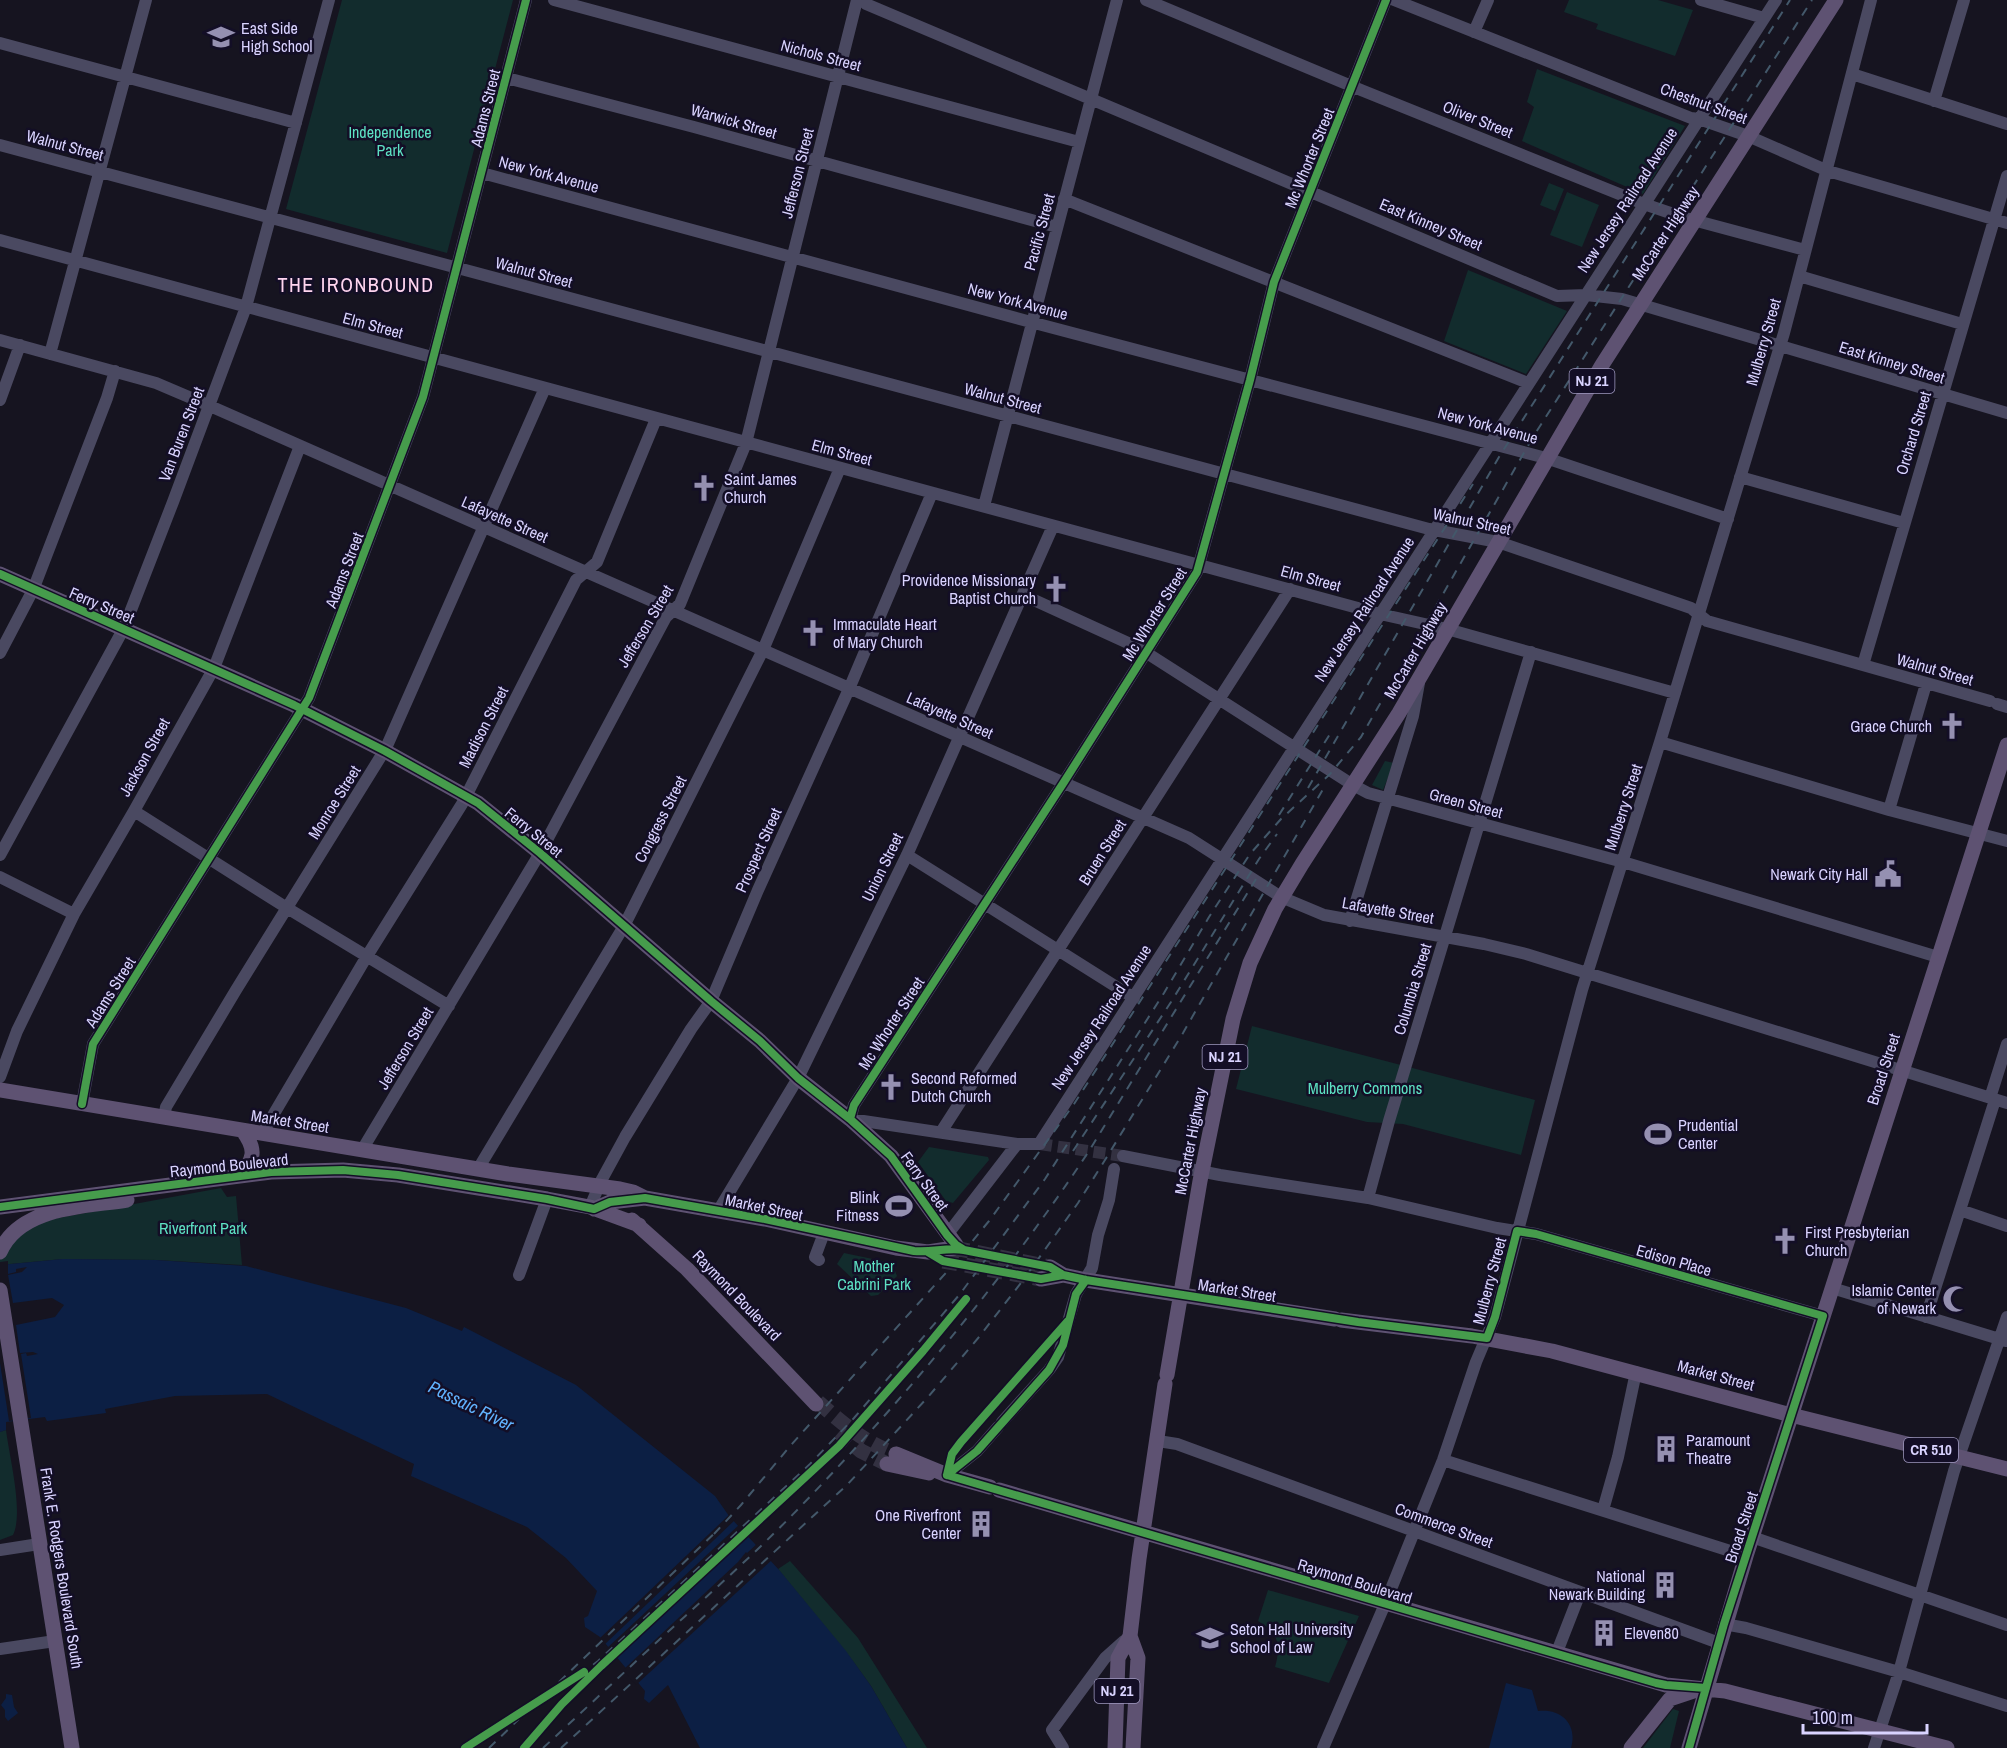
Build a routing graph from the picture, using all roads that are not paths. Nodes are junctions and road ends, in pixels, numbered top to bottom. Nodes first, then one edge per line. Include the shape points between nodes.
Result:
1 (146, 0) edge
2 (329, 0) edge
3 (526, 0) edge
4 (554, 0) edge
5 (857, 0) edge
6 (863, 0) edge
7 (1117, 0) edge
8 (1146, 0) edge
9 (1386, 0) edge
10 (1394, 0) edge
11 (1488, 0) edge
12 (1701, 0) edge
13 (1776, 0) edge
14 (1836, 0) edge
15 (1871, 0) edge
16 (1964, 0) edge
17 (1764, 18) junction
18 (1474, 32) junction
19 (0, 43) edge
20 (1852, 74) junction
21 (125, 77) junction
22 (839, 77) junction
23 (507, 78) junction
24 (1353, 86) junction
25 (1091, 99) junction
26 (1934, 100) junction
27 (1699, 119) junction
28 (296, 123) junction
29 (2007, 124) edge
30 (1748, 136) junction
31 (1079, 142) junction
32 (0, 145) edge
33 (817, 162) junction
34 (1828, 171) junction
35 (99, 172) junction
36 (482, 173) junction
37 (2007, 176) edge
38 (1310, 192) junction
39 (1064, 199) junction
40 (1644, 204) junction
41 (271, 218) junction
42 (1994, 219) junction
43 (1694, 220) junction
44 (2007, 223) edge
45 (1057, 227) junction
46 (0, 240) edge
47 (1805, 250) junction
48 (793, 258) junction
49 (76, 261) junction
50 (457, 268) junction
51 (1799, 276) junction
52 (1274, 282) junction
53 (1586, 295) junction
54 (1640, 305) junction
55 (246, 307) junction
56 (1032, 322) junction
57 (1962, 324) junction
58 (0, 340) edge
59 (20, 345) junction
60 (1780, 346) junction
61 (769, 352) junction
62 (50, 354) junction
63 (434, 358) junction
64 (115, 371) junction
65 (1250, 380) junction
66 (1528, 383) junction
67 (545, 388) junction
68 (1942, 394) junction
69 (0, 400) edge
70 (210, 406) junction
71 (2007, 413) edge
72 (1008, 417) junction
73 (656, 419) junction
74 (1491, 442) junction
75 (746, 443) junction
76 (300, 446) junction
77 (1546, 458) junction
78 (840, 468) junction
79 (1224, 474) junction
80 (1740, 477) junction
81 (390, 486) junction
82 (932, 492) junction
83 (984, 506) junction
84 (1728, 519) junction
85 (1904, 523) junction
86 (1053, 526) junction
87 (484, 528) junction
88 (1434, 530) junction
89 (1498, 542) junction
90 (1199, 565) junction
91 (586, 572) junction
92 (0, 574) edge
93 (1290, 589) junction
94 (33, 590) junction
95 (1023, 595) junction
96 (672, 611) junction
97 (1380, 614) junction
98 (1699, 614) junction
99 (124, 628) junction
100 (1447, 629) junction
101 (763, 650) junction
102 (1145, 652) junction
103 (1531, 652) junction
104 (0, 653) edge
105 (1863, 665) junction
106 (214, 668) junction
107 (1421, 674) junction
108 (1926, 684) junction
109 (849, 689) junction
110 (1675, 693) junction
111 (1219, 700) junction
112 (1998, 704) edge
113 (302, 709) junction
114 (959, 737) junction
115 (1660, 742) junction
116 (2007, 745) edge
117 (1295, 747) junction
118 (385, 750) junction
119 (1064, 782) junction
120 (1353, 785) junction
121 (466, 796) junction
122 (1387, 799) junction
123 (1889, 810) junction
124 (134, 812) junction
125 (1143, 818) junction
126 (1480, 824) junction
127 (1979, 833) junction
128 (2007, 841) edge
129 (540, 853) junction
130 (0, 855) edge
131 (907, 855) junction
132 (209, 858) junction
133 (1223, 860) junction
134 (1623, 862) junction
135 (0, 877) edge
136 (1281, 897) junction
137 (984, 904) junction
138 (287, 908) junction
139 (74, 914) junction
140 (1350, 921) junction
141 (624, 926) junction
142 (1445, 937) junction
143 (1059, 950) junction
144 (367, 956) junction
145 (1938, 957) junction
146 (1587, 973) junction
147 (1134, 998) junction
148 (711, 1001) junction
149 (450, 1006) junction
150 (2007, 1044) edge
151 (1901, 1070) junction
152 (0, 1077) edge
153 (798, 1078) junction
154 (0, 1090) edge
155 (1997, 1100) edge
156 (82, 1104) junction
157 (164, 1118) junction
158 (850, 1119) junction
159 (243, 1131) junction
160 (940, 1132) junction
161 (262, 1134) junction
162 (1017, 1144) junction
163 (362, 1150) junction
164 (1123, 1156) tunnel mouth
165 (478, 1169) junction
166 (1114, 1169) dead end
167 (1202, 1170) junction
168 (271, 1172) junction
169 (240, 1176) junction
170 (221, 1179) junction
171 (577, 1184) joint
172 (498, 1191) joint
173 (547, 1198) junction
174 (645, 1198) junction
175 (1368, 1198) junction
176 (594, 1199) junction
177 (610, 1202) junction
178 (668, 1202) junction
179 (0, 1207) edge
180 (1960, 1210) junction
181 (718, 1211) junction
182 (639, 1225) junction
183 (2007, 1226) edge
184 (1517, 1231) junction
185 (824, 1233) junction
186 (952, 1243) junction
187 (1, 1250) edge
188 (928, 1252) junction
189 (819, 1260) dead end
190 (944, 1261) tunnel mouth
191 (1052, 1274) tunnel mouth
192 (519, 1275) dead end
193 (1086, 1280) junction
194 (1832, 1288) junction
195 (0, 1290) edge
196 (1180, 1294) junction
197 (1823, 1316) junction
198 (1926, 1317) junction
199 (2007, 1317) edge
200 (1487, 1338) junction
201 (2003, 1340) edge
202 (1636, 1372) junction
203 (813, 1400) tunnel mouth
204 (1791, 1415) junction
205 (1158, 1441) junction
206 (1959, 1457) junction
207 (891, 1459) tunnel mouth
208 (1443, 1461) junction
209 (2007, 1469) edge
210 (947, 1475) junction
211 (1603, 1510) junction
212 (1143, 1531) junction
213 (1413, 1531) junction
214 (1752, 1537) junction
215 (39, 1544) junction
216 (0, 1550) edge
217 (1746, 1556) junction
218 (1580, 1593) junction
219 (1920, 1595) junction
220 (1385, 1604) junction
221 (1724, 1624) junction
222 (2007, 1625) edge
223 (1130, 1636) junction
224 (54, 1641) junction
225 (1719, 1643) junction
226 (0, 1649) edge
227 (1557, 1652) junction
228 (1899, 1672) junction
229 (1706, 1688) junction
230 (2007, 1706) edge
231 (1880, 1730) junction
232 (72, 1748) edge
233 (1063, 1748) edge
234 (1114, 1748) edge
235 (1133, 1748) edge
236 (1323, 1748) edge
237 (1631, 1748) edge
238 (1689, 1748) edge
239 (1874, 1748) edge
240 (1947, 1748) edge

1 - 21 street
2 - 28 street, Van Buren Street
3 - 23 street, Adams Street
4 - 22 street, Nichols Street
5 - 22 street, Jefferson Street
6 - 25 street, East Kinney Street
7 - 25 street, Pacific Street
8 - 24 street, Oliver Street
9 - 24 street, Mc Whorter Street
10 - 18 street, Chestnut Street
11 - 18 street
12 - 17 street
13 - 17 street, New Jersey Railroad Avenue
14 - 30 main road, McCarter Highway / NJ 21
15 - 20 street, Mulberry Street
16 - 26 street
17 - 27 street, New Jersey Railroad Avenue
18 - 27 street, Chestnut Street
19 - 21 street
20 - 26 street
20 - 34 street, Mulberry Street
21 - 28 street
21 - 35 street
22 - 31 street, Nichols Street
22 - 33 street, Jefferson Street
23 - 33 street, Warwick Street
23 - 36 street, Adams Street
24 - 38 street, Mc Whorter Street
24 - 40 street, Oliver Street
25 - 31 street, Pacific Street
25 - 38 street, East Kinney Street
26 - 29 street
27 - 30 street, Chestnut Street
27 - 40 street, New Jersey Railroad Avenue
28 - 41 street, Van Buren Street
30 - 34 street, Chestnut Street
30 - 43 main road, McCarter Highway / NJ 21
31 - 39 street, Pacific Street
32 - 35 street, Walnut Street
33 - 45 street, Warwick Street
33 - 48 street, Jefferson Street
34 - 42 street, Chestnut Street
34 - 47 street, Mulberry Street
35 - 41 street, Walnut Street
35 - 49 street
36 - 48 street, New York Avenue
36 - 50 street, Adams Street
37 - 42 street, Orchard Street
38 - 52 street, Mc Whorter Street
38 - 53 street, East Kinney Street via 1557,296
39 - 45 street, Pacific Street
39 - 52 street
40 - 43 street, Oliver Street
40 - 53 street, New Jersey Railroad Avenue
41 - 50 street, Walnut Street
41 - 55 street, Van Buren Street
42 - 44 street, Chestnut Street
42 - 57 street, Orchard Street
43 - 47 street, Oliver Street
43 - 54 main road, McCarter Highway / NJ 21
45 - 56 street, Pacific Street
46 - 49 street, Elm Street
47 - 51 street, Mulberry Street
48 - 56 street, New York Avenue
48 - 61 street, Jefferson Street
49 - 55 street, Elm Street
49 - 62 street
50 - 61 street, Walnut Street
50 - 63 street, Adams Street
51 - 57 street
51 - 60 street, Mulberry Street
52 - 65 street, Mc Whorter Street
52 - 66 street
53 - 54 street, East Kinney Street
53 - 66 street, New Jersey Railroad Avenue
54 - 60 street, East Kinney Street
54 - 77 main road, McCarter Highway / NJ 21
55 - 63 street, Elm Street
55 - 70 street, Van Buren Street
56 - 65 street, New York Avenue
56 - 72 street, Pacific Street
57 - 68 street, Orchard Street
58 - 59 street, Lafayette Street
59 - 62 street, Lafayette Street
59 - 69 street
60 - 68 street, East Kinney Street
60 - 80 street, Mulberry Street
61 - 72 street, Walnut Street
61 - 75 street, Jefferson Street
62 - 64 street, Lafayette Street
63 - 67 street, Elm Street
63 - 81 street, Adams Street
64 - 70 street, Lafayette Street
64 - 94 street
65 - 74 street, New York Avenue
65 - 79 street, Mc Whorter Street
66 - 74 street, New Jersey Railroad Avenue
67 - 73 street, Elm Street
67 - 87 street, Monroe Street
68 - 71 street, East Kinney Street
68 - 85 street, Orchard Street
70 - 76 street, Lafayette Street
70 - 99 street, Van Buren Street
72 - 79 street, Walnut Street
72 - 83 street, Pacific Street
73 - 75 street, Elm Street
73 - 91 street, Madison Street via 597,562
74 - 77 street, New York Avenue
74 - 88 street, New Jersey Railroad Avenue
75 - 78 street, Elm Street
75 - 96 street, Jefferson Street via 680,604
76 - 81 street, Lafayette Street
76 - 106 street, Jackson Street
77 - 84 street, New York Avenue
77 - 89 main road, McCarter Highway / NJ 21
78 - 82 street, Elm Street
78 - 101 street, Congress Street
79 - 88 street, Walnut Street
79 - 90 street, Mc Whorter Street
80 - 84 street, Mulberry Street
80 - 85 street
81 - 87 street, Lafayette Street
81 - 113 street, Adams Street
82 - 83 street, Elm Street
82 - 109 street, Prospect Street
83 - 86 street, Elm Street
84 - 98 street, Mulberry Street
85 - 105 street, Orchard Street
86 - 90 street, Elm Street
86 - 95 street, Union Street
87 - 91 street, Lafayette Street
87 - 118 street, Monroe Street
88 - 89 street, Walnut Street
88 - 97 street, New Jersey Railroad Avenue
89 - 98 street, Walnut Street
89 - 100 main road, McCarter Highway / NJ 21
90 - 93 street, Elm Street
90 - 102 street, Mc Whorter Street
91 - 96 street, Lafayette Street
91 - 121 street, Madison Street via 576,580
92 - 94 main road, Ferry Street
93 - 97 street, Elm Street
93 - 111 street, Bruen Street
94 - 99 main road, Ferry Street
94 - 104 street
95 - 102 street, Green Street
95 - 114 street, Union Street
96 - 101 street, Lafayette Street
96 - 129 street, Jefferson Street
97 - 100 street, Elm Street
97 - 117 street, New Jersey Railroad Avenue
98 - 105 street, Walnut Street via 1707,621
98 - 110 street, Mulberry Street
99 - 106 main road, Ferry Street
99 - 130 street, Van Buren Street
100 - 103 street, Elm Street
100 - 107 main road, McCarter Highway / NJ 21
101 - 109 street, Lafayette Street
101 - 141 street, Congress Street
102 - 111 street, Green Street
102 - 119 street, Mc Whorter Street
103 - 110 street, Elm Street
103 - 126 street, Columbia Street
105 - 108 street, Walnut Street
106 - 113 main road, Ferry Street
106 - 124 street, Jackson Street
107 - 120 main road, McCarter Highway / NJ 21
107 - 122 street via 1413,716
108 - 112 street, Walnut Street
108 - 123 street
109 - 114 street, Lafayette Street
109 - 148 street, Prospect Street
110 - 115 street, Mulberry Street
111 - 117 street, Green Street
111 - 125 street, Bruen Street
113 - 118 main road, Ferry Street
113 - 132 street, Adams Street
114 - 119 street, Lafayette Street
114 - 131 street, Union Street
115 - 123 street
115 - 134 street, Mulberry Street
116 - 127 main road, Broad Street
117 - 120 street, Green Street
117 - 133 street, New Jersey Railroad Avenue
118 - 121 main road, Ferry Street
118 - 138 street, Monroe Street
119 - 125 street, Lafayette Street
119 - 137 street, Mc Whorter Street
120 - 122 street, Green Street
120 - 136 main road, McCarter Highway / NJ 21
121 - 129 main road, Ferry Street
121 - 144 street, Madison Street
122 - 126 street, Green Street
122 - 140 street
123 - 127 street
124 - 132 street
124 - 139 street, Jackson Street
125 - 133 street, Lafayette Street via 1189,838
125 - 143 street, Bruen Street
126 - 134 street, Green Street
126 - 142 street, Columbia Street
127 - 128 street
127 - 145 main road, Broad Street
129 - 141 main road, Ferry Street
129 - 149 street, Jefferson Street
131 - 137 street
131 - 153 street, Union Street
132 - 138 street
132 - 156 street, Adams Street via 93,1044
133 - 136 street, Lafayette Street
133 - 147 street, New Jersey Railroad Avenue
134 - 145 street, Green Street
134 - 146 street, Mulberry Street
135 - 139 street
136 - 140 street, Lafayette Street
136 - 167 main road, McCarter Highway / NJ 21 via 1250,963 1233,1019
137 - 143 street
137 - 158 street, Mc Whorter Street via 854,1105
138 - 144 street
138 - 157 street, Monroe Street via 166,1107
139 - 152 street, Jackson Street via 17,1031
140 - 142 street, Lafayette Street
141 - 148 main road, Ferry Street
141 - 165 street, Congress Street
142 - 146 street, Lafayette Street via 1526,954
142 - 175 street, Columbia Street
143 - 147 street
143 - 160 street, Bruen Street
144 - 149 street
144 - 161 street, Madison Street
145 - 151 main road, Broad Street
146 - 151 street, Lafayette Street
146 - 184 street, Mulberry Street
147 - 162 street, New Jersey Railroad Avenue via 1040,1144
148 - 153 main road, Ferry Street
148 - 176 street, Prospect Street via 625,1137
149 - 163 street, Jefferson Street
150 - 155 street
151 - 155 street, Lafayette Street
151 - 194 main road, Broad Street
153 - 158 main road, Ferry Street
153 - 181 street, Union Street
154 - 156 main road, Market Street
155 - 180 street
156 - 157 main road, Market Street
157 - 159 main road, Market Street
158 - 160 street
158 - 186 main road, Ferry Street via 891,1156
159 - 161 main road, Market Street
159 - 169 main road via 252,1156
160 - 162 street
161 - 163 main road, Market Street
162 - 186 street
163 - 165 main road, Market Street
163 - 168 main road via 351,1160 301,1163
164 - 167 street, Edison Place
165 - 171 main road, Market Street
166 - 193 street
167 - 175 street, Edison Place
167 - 196 main road, McCarter Highway / NJ 21
168 - 169 main road, Raymond Boulevard
168 - 172 main road, Raymond Boulevard via 360,1171
169 - 170 main road, Raymond Boulevard
170 - 179 main road, Raymond Boulevard
170 - 187 main road via 184,1191 44,1215 17,1229
171 - 176 main road, Raymond Boulevard
172 - 173 main road, Market Street
173 - 176 main road, Market Street
173 - 192 street
174 - 176 main road, Market Street via 633,1192
174 - 177 main road, Market Street
174 - 178 main road, Market Street
175 - 184 street, Edison Place
176 - 177 main road, Market Street
176 - 182 main road, Raymond Boulevard
177 - 182 main road, Raymond Boulevard
178 - 181 main road, Market Street
178 - 182 main road via 643,1207
180 - 183 street
180 - 198 street
181 - 185 main road, Market Street
182 - 203 main road, Raymond Boulevard via 687,1269
184 - 197 street, Edison Place
184 - 200 street, Mulberry Street
185 - 188 main road, Market Street
185 - 189 street via 815,1257
186 - 188 main road
188 - 190 main road, Market Street
191 - 193 main road, Market Street
193 - 196 main road, Market Street
193 - 210 street via 1076,1294 1058,1357 1049,1370 977,1451
194 - 197 main road, Broad Street
194 - 198 street
195 - 215 main road, Frank E. Rodgers Boulevard South
196 - 200 main road, Market Street / CR 510
196 - 205 main road, McCarter Highway / NJ 21
197 - 204 main road, Broad Street
198 - 201 street
199 - 201 street
200 - 202 main road, Market Street / CR 510
200 - 208 street, Mulberry Street
201 - 206 street
202 - 204 main road, Market Street / CR 510
202 - 211 street
204 - 206 main road, Market Street / CR 510
204 - 214 main road, Broad Street
205 - 212 main road, McCarter Highway / NJ 21
205 - 213 street, Commerce Street via 1177,1444
206 - 209 main road, Market Street / CR 510
206 - 219 street
207 - 210 main road, Raymond Boulevard
208 - 211 street
208 - 213 street, Mulberry Street
210 - 212 main road, Raymond Boulevard
211 - 217 street
212 - 220 main road, Raymond Boulevard
212 - 223 main road, McCarter Highway / NJ 21
213 - 218 street, Commerce Street
213 - 220 street, Mulberry Street
214 - 217 main road, Broad Street
214 - 219 street
215 - 216 street
215 - 224 main road, Frank E. Rodgers Boulevard South
217 - 221 main road, Broad Street
218 - 225 street, Commerce Street
218 - 227 street
219 - 222 street
219 - 228 street
220 - 227 main road, Raymond Boulevard
220 - 236 street, Mulberry Street
221 - 225 main road, Broad Street
221 - 228 street
223 - 233 street via 1105,1658 1052,1730
223 - 234 main road, McCarter Highway / NJ 21 via 1118,1658
223 - 235 main road, McCarter Highway / NJ 21 via 1138,1658
224 - 226 street
224 - 232 main road, Frank E. Rodgers Boulevard South
225 - 229 main road, Broad Street
227 - 229 main road, Raymond Boulevard via 1666,1685
228 - 230 street
228 - 231 street
229 - 231 main road, Raymond Boulevard
229 - 237 main road via 1670,1699
229 - 238 main road, Broad Street
231 - 239 street
231 - 240 main road, Raymond Boulevard

